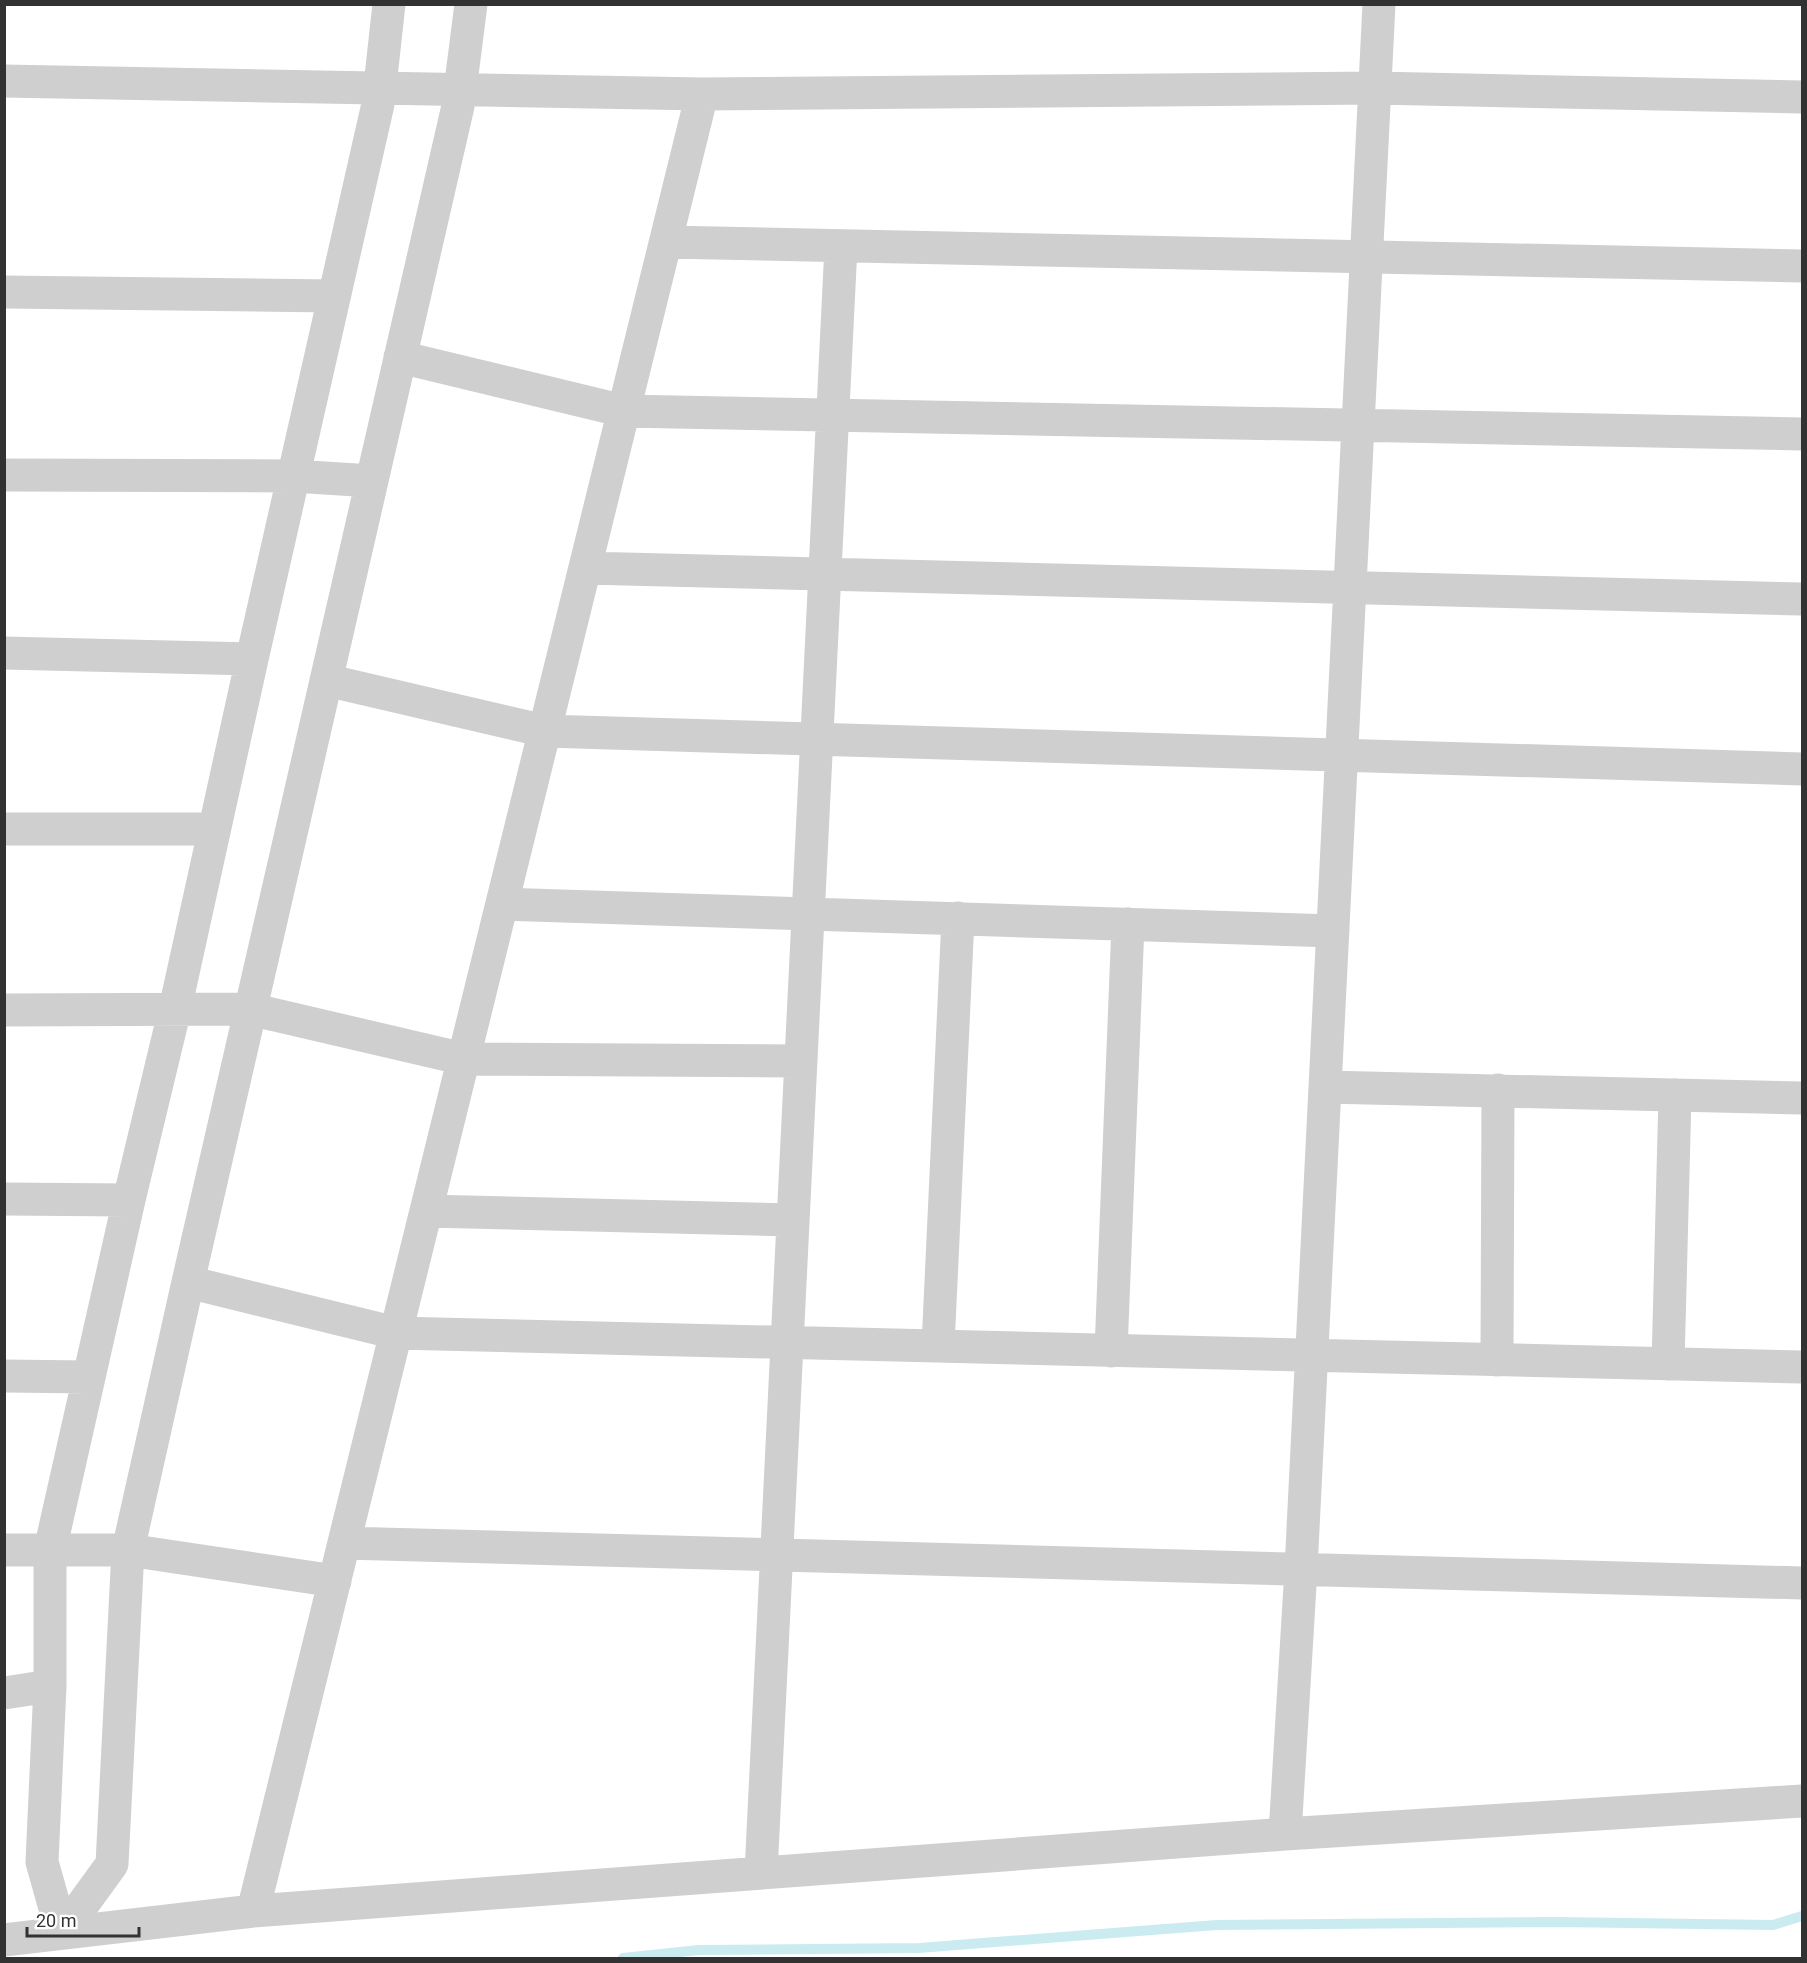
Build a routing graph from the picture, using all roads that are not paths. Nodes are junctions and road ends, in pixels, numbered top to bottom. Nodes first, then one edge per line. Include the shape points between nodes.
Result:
1 (388, 4) edge
2 (471, 4) edge
3 (1379, 4) edge
4 (4, 81) edge
5 (380, 86) junction
6 (1375, 88) junction
7 (459, 89) junction
8 (702, 94) junction
9 (1803, 97) edge
10 (666, 242) junction
11 (841, 246) junction
12 (1367, 256) junction
13 (1803, 266) edge
14 (4, 292) edge
15 (334, 296) junction
16 (400, 357) junction
17 (624, 411) junction
18 (832, 415) junction
19 (1358, 425) junction
20 (1803, 434) edge
21 (4, 475) edge
22 (293, 476) junction
23 (372, 481) junction
24 (585, 568) junction
25 (825, 574) junction
26 (1350, 588) junction
27 (1803, 599) edge
28 (4, 653) edge
29 (252, 659) junction
30 (326, 680) junction
31 (545, 731) junction
32 (816, 739) junction
33 (1342, 755) junction
34 (1803, 769) edge
35 (4, 829) edge
36 (214, 829) junction
37 (502, 904) junction
38 (808, 913) junction
39 (958, 918) junction
40 (1128, 924) junction
41 (1333, 931) junction
42 (175, 1009) junction
43 (250, 1009) junction
44 (4, 1010) edge
45 (464, 1059) junction
46 (800, 1061) junction
47 (1325, 1087) junction
48 (1498, 1090) junction
49 (1675, 1095) junction
50 (1803, 1098) edge
51 (4, 1199) edge
52 (129, 1200) junction
53 (426, 1211) junction
54 (793, 1220) junction
55 (188, 1282) junction
56 (396, 1333) junction
57 (787, 1343) junction
58 (938, 1346) junction
59 (1111, 1351) junction
60 (1311, 1355) junction
61 (1497, 1360) junction
62 (1668, 1364) junction
63 (1803, 1367) edge
64 (4, 1376) edge
65 (89, 1377) junction
66 (344, 1543) junction
67 (4, 1550) edge
68 (51, 1550) junction
69 (128, 1550) junction
70 (777, 1554) junction
71 (1301, 1569) junction
72 (335, 1581) junction
73 (1803, 1583) edge
74 (50, 1686) junction
75 (4, 1693) edge
76 (1803, 1801) edge
77 (1285, 1834) junction
78 (761, 1873) junction
79 (253, 1911) junction
80 (4, 1940) edge
81 (62, 1946) edge

1 - 5 street
2 - 7 street
3 - 6 street
4 - 5 street
5 - 7 street
5 - 15 street
6 - 8 street
6 - 9 street
6 - 12 street
7 - 8 street
7 - 16 street
8 - 10 street
10 - 11 street
10 - 17 street
11 - 12 street
11 - 18 street
12 - 13 street
12 - 19 street
14 - 15 street
15 - 22 street
16 - 17 street
16 - 23 street
17 - 18 street
17 - 24 street
18 - 19 street
18 - 25 street
19 - 20 street
19 - 26 street
21 - 22 street
22 - 23 street
22 - 29 street
23 - 30 street
24 - 25 street
24 - 31 street
25 - 26 street
25 - 32 street
26 - 27 street
26 - 33 street
28 - 29 street
29 - 36 street
30 - 31 street
30 - 43 street
31 - 32 street
31 - 37 street
32 - 33 street
32 - 38 street
33 - 34 street
33 - 41 street
35 - 36 street
36 - 42 street
37 - 38 street
37 - 45 street
38 - 39 street
38 - 46 street
39 - 40 street
39 - 58 street
40 - 41 street
40 - 59 street
41 - 47 street
42 - 43 street
42 - 44 street
42 - 52 street
43 - 45 street
43 - 55 street
45 - 46 street
45 - 53 street
46 - 54 street
47 - 48 street
47 - 60 street
48 - 49 street
48 - 61 street
49 - 50 street
49 - 62 street
51 - 52 street
52 - 65 street
53 - 54 street
53 - 56 street
54 - 57 street
55 - 56 street
55 - 69 street
56 - 57 street
56 - 66 street
57 - 58 street
57 - 70 street
58 - 59 street
59 - 60 street
60 - 61 street
60 - 71 street
61 - 62 street
62 - 63 street
64 - 65 street
65 - 68 street
66 - 70 street
66 - 72 street
67 - 68 street
68 - 69 street
68 - 74 street
69 - 72 street
69 - 81 street via 112,1864
70 - 71 street
70 - 78 street
71 - 73 street
71 - 77 street
72 - 79 street
74 - 75 street
74 - 81 street via 42,1862
76 - 77 street
77 - 78 street
78 - 79 street
79 - 81 street
80 - 81 street

